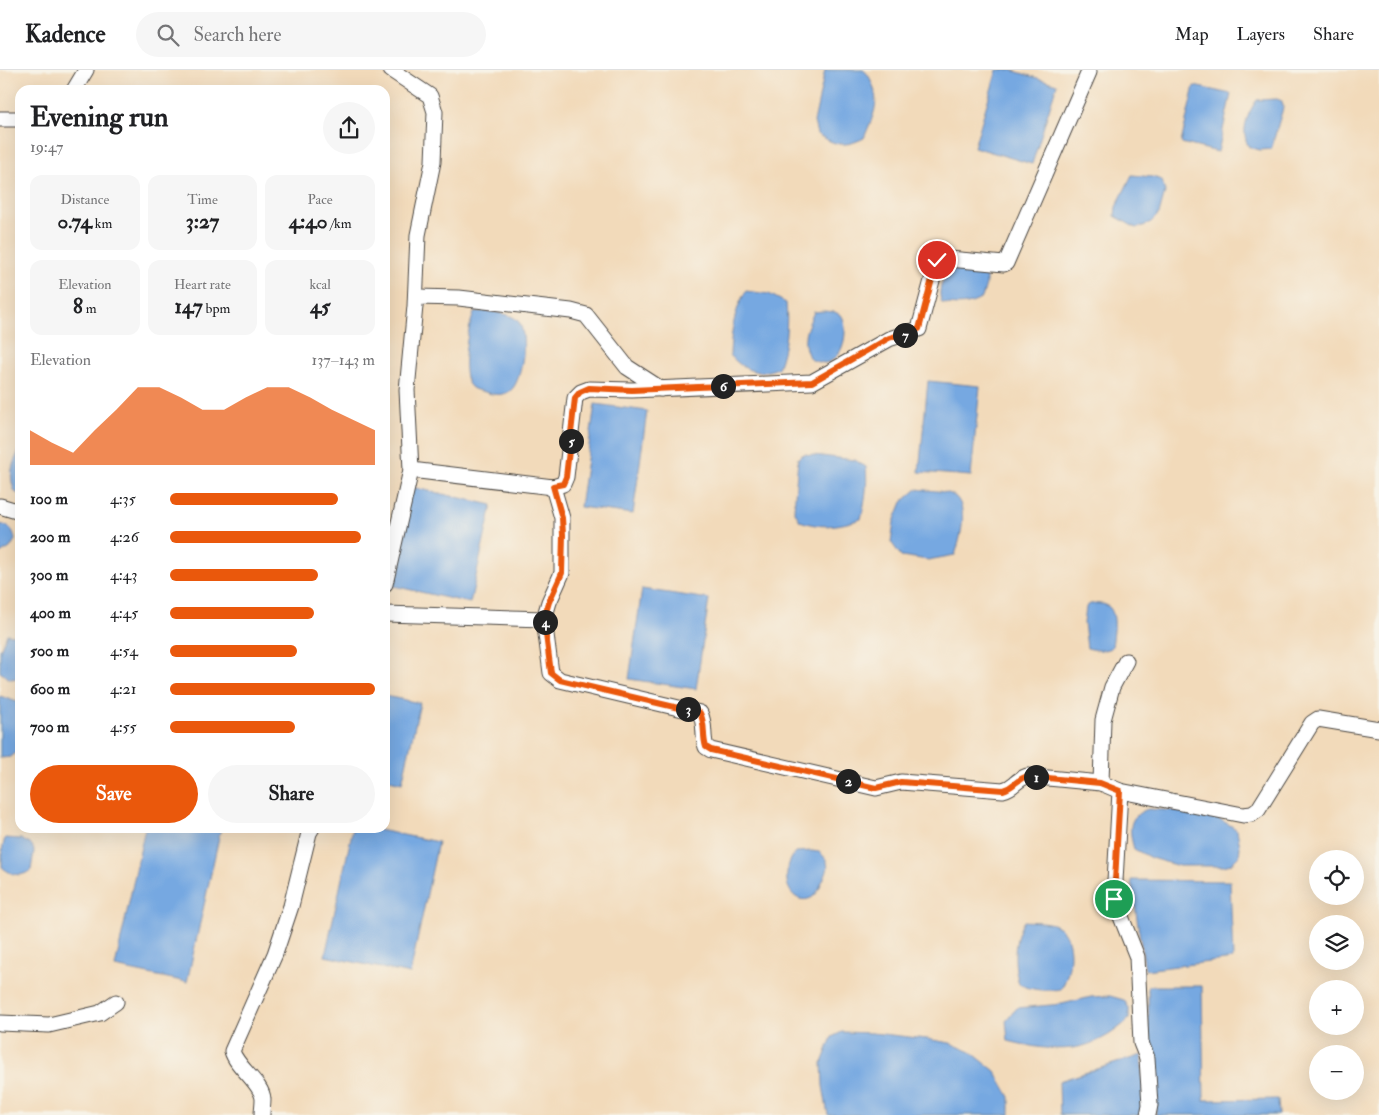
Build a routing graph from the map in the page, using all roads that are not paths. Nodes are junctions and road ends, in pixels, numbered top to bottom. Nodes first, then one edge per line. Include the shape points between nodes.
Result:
1 (86, 70) edge
2 (391, 70) edge
3 (1089, 72) dead end
4 (77, 85) edge
5 (0, 119) edge
6 (15, 119) edge
7 (416, 297) junction
8 (661, 389) junction
9 (411, 470) junction
10 (553, 486) junction
11 (0, 506) edge
12 (15, 510) edge
13 (390, 562) edge
14 (390, 614) edge
15 (544, 619) junction
16 (1126, 661) dead end
17 (1379, 729) edge
18 (1100, 783) junction
19 (1120, 791) junction
20 (309, 833) edge
21 (116, 1002) dead end
22 (0, 1023) edge
23 (262, 1115) edge
24 (1148, 1115) edge

1 - 4 street
2 - 7 street via 430,96 434,106 432,162 418,235
3 - 8 street via 1006,263 938,258 919,329 889,338 812,382
5 - 6 street
7 - 8 street via 459,298 586,315 627,367
7 - 9 street via 407,390
8 - 10 street via 589,388 580,392 575,398 566,477 563,484
9 - 10 street
9 - 13 street
10 - 15 street via 562,518 562,573
11 - 12 street
14 - 15 street
15 - 18 street via 551,673 560,680 700,713 704,721 706,747 711,750 876,788 901,782 1003,790 1027,776
16 - 18 street via 1112,687 1102,720
17 - 19 street via 1318,719 1312,723 1258,810 1252,814 1243,815
18 - 19 street
19 - 24 street via 1114,899 1137,957 1141,1043 1147,1058
20 - 23 street via 275,954 232,1050 235,1059 261,1091
21 - 22 street via 100,1013 49,1025

